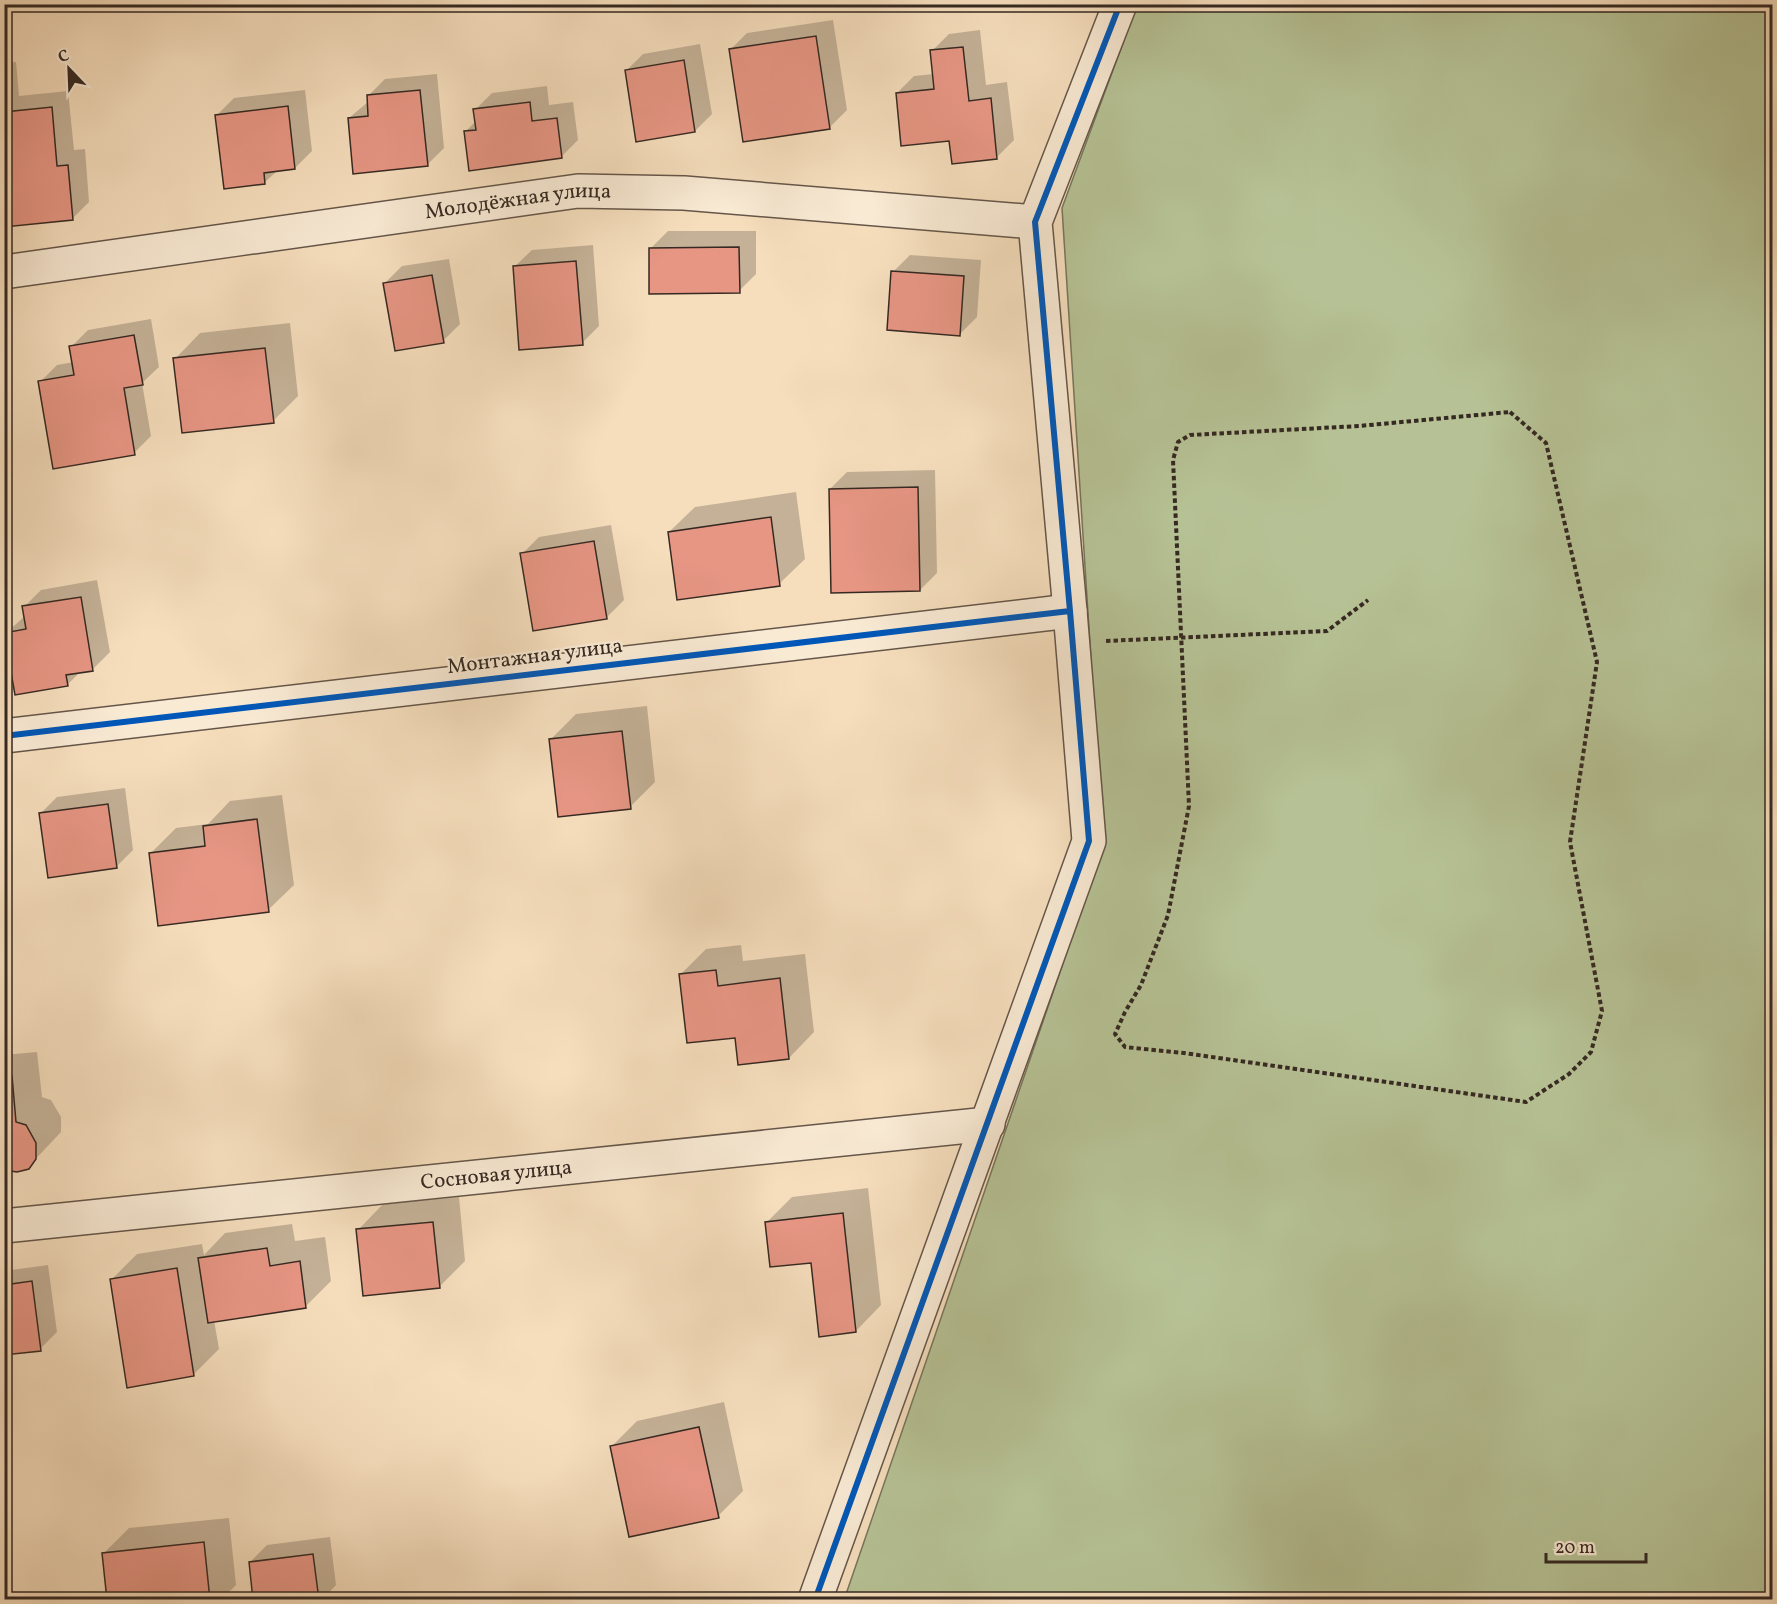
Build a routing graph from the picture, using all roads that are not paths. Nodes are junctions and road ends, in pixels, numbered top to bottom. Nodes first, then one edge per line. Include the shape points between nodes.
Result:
1 (1120, 4) edge
2 (1035, 222) junction
3 (4, 272) edge
4 (1071, 627) junction
5 (4, 736) edge
6 (988, 1124) junction
7 (4, 1226) edge
8 (815, 1599) edge

1 - 2 street
2 - 3 street, Молодёжная улица via 684,193 579,191
2 - 4 street
4 - 5 street, Монтажная улица
4 - 6 street via 1089,841
6 - 7 street, Сосновая улица
6 - 8 street

